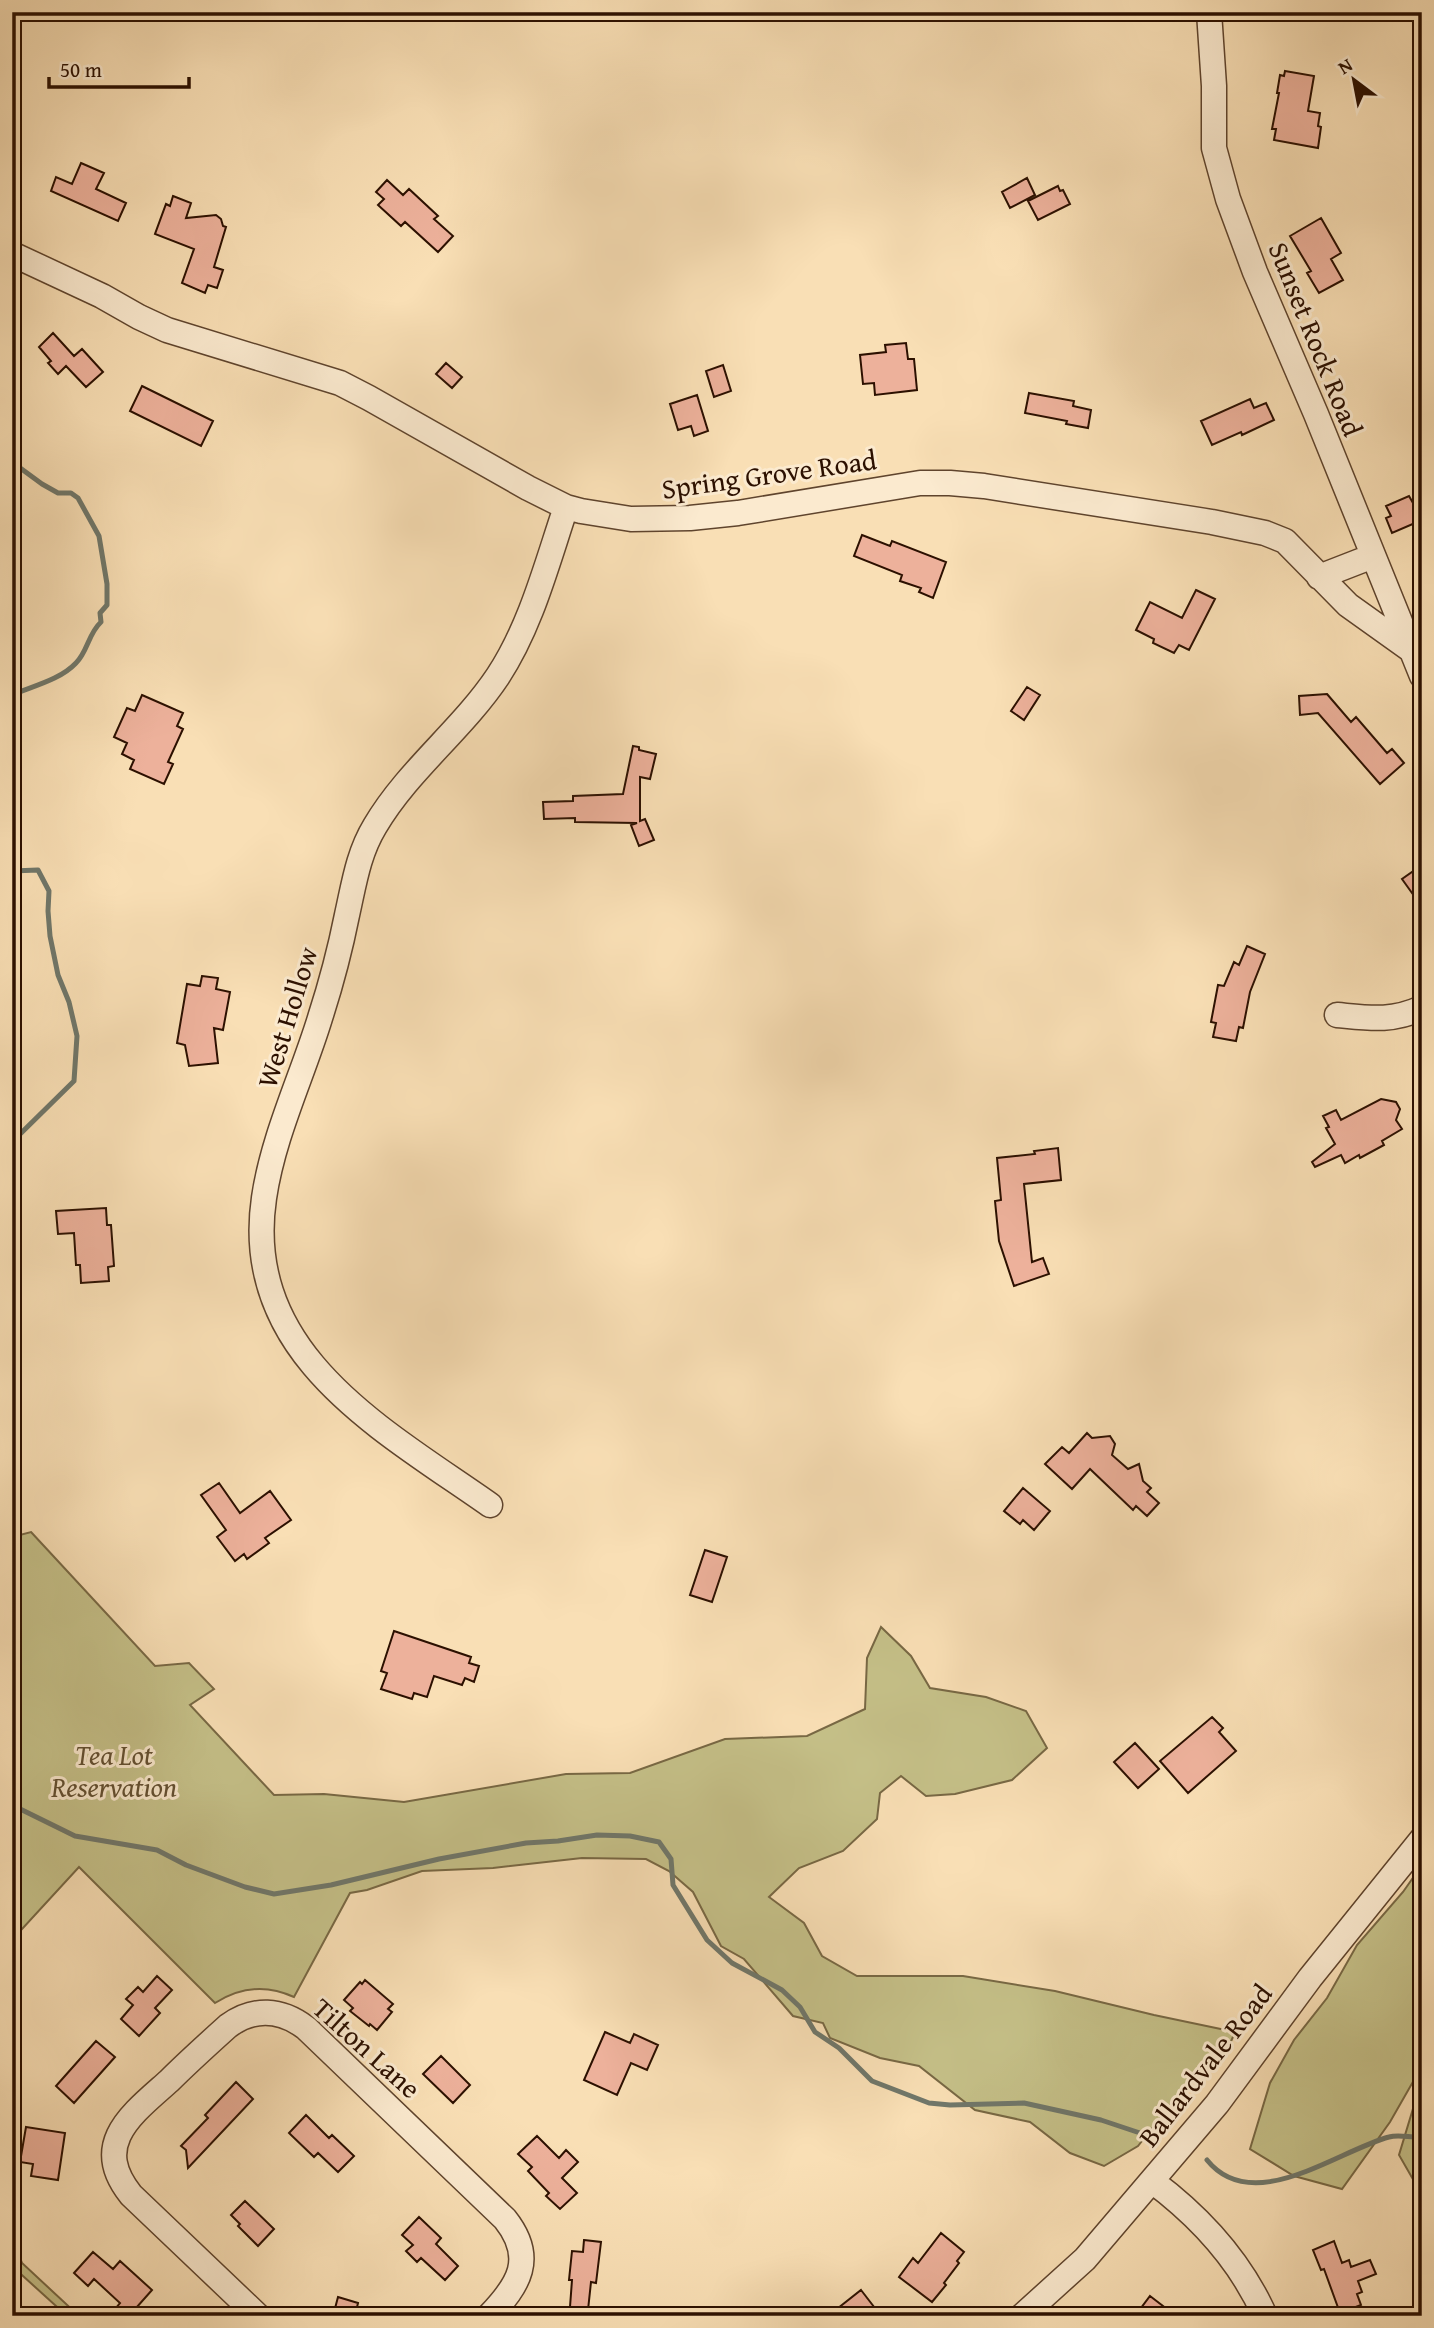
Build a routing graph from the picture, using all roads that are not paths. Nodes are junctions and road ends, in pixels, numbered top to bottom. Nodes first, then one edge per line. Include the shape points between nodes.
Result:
1 (1209, 12) edge
2 (12, 254) edge
3 (566, 507) junction
4 (1373, 556) junction
5 (1319, 577) junction
6 (1411, 650) junction
7 (1422, 676) edge
8 (1422, 1008) edge
9 (1336, 1015) dead end
10 (490, 1505) dead end
11 (1422, 1839) edge
12 (1152, 2181) junction
13 (258, 2316) edge
14 (489, 2316) edge
15 (1022, 2316) edge
16 (1265, 2316) edge

1 - 4 street, Sunset Rock Road via 1214,148 1228,199
2 - 3 street, Spring Grove Road via 167,330 340,383
3 - 5 street, Spring Grove Road via 631,519 690,519 950,482 1265,533 1285,541
3 - 10 street, West Hollow via 529,613 505,665 390,802 362,851 320,1018 274,1156 262,1213 272,1289 283,1320 309,1362 352,1406
4 - 5 street
4 - 6 street, Sunset Rock Road
5 - 6 street, Spring Grove Road via 1348,605
6 - 7 street, Sunset Rock Road
8 - 9 street via 1383,1019
11 - 12 street, Ballardvale Road
12 - 15 street, Ballardvale Road via 1085,2259
12 - 16 street via 1224,2250
13 - 14 street, Tilton Lane via 131,2195 119,2176 115,2153 120,2131 134,2112 228,2026 260,2012 284,2015 306,2028 513,2229 522,2253 518,2278

